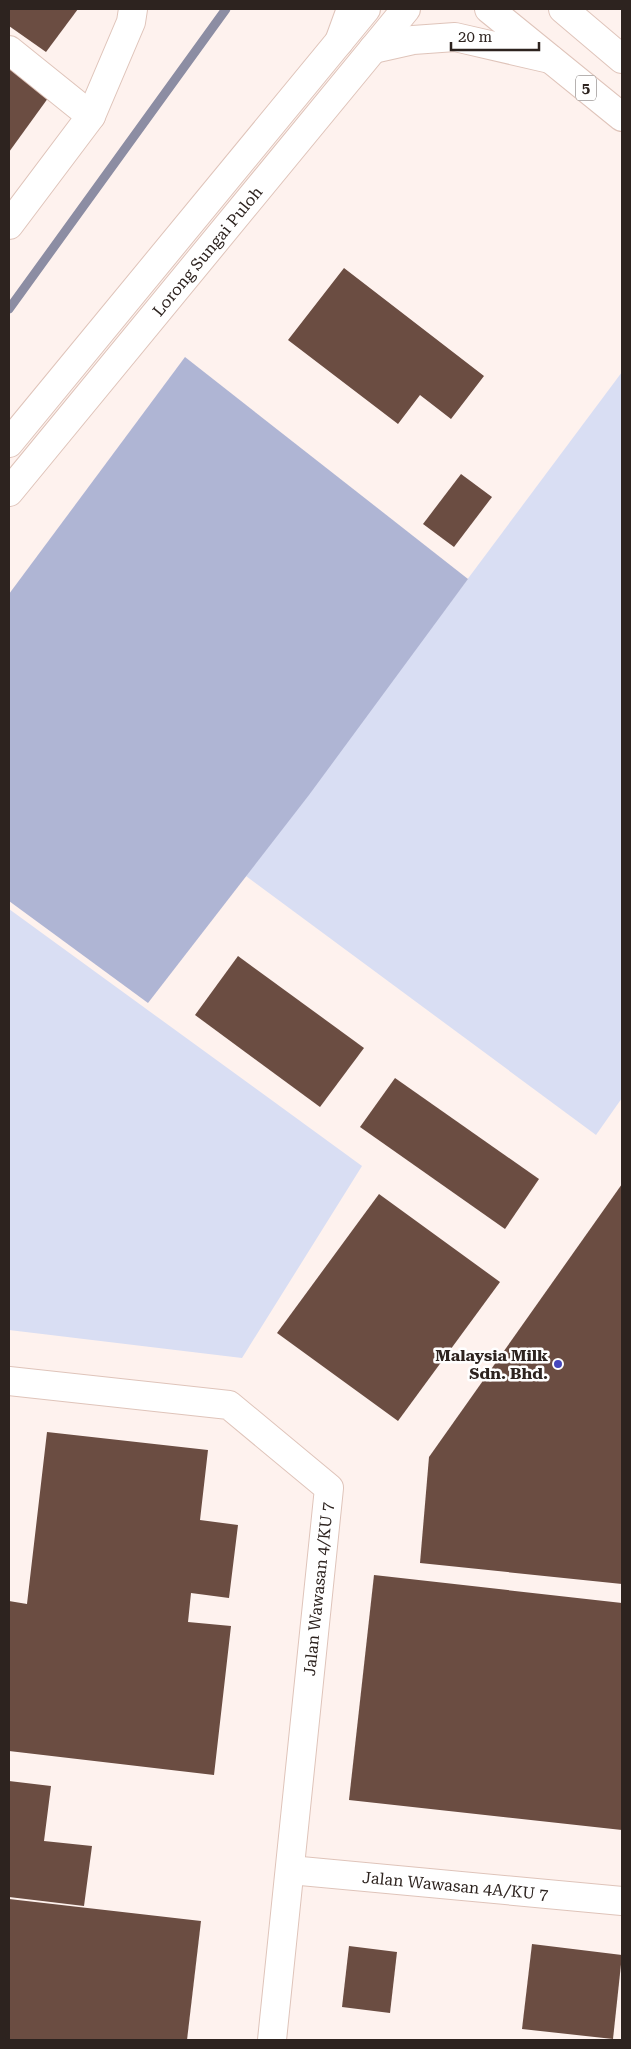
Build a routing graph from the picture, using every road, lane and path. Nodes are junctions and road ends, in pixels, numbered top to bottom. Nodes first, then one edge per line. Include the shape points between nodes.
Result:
1 (132, 9) edge
2 (350, 9) edge
3 (366, 9) edge
4 (406, 9) edge
5 (489, 9) edge
6 (563, 9) edge
7 (339, 42) junction
8 (373, 49) junction
9 (9, 50) edge
10 (550, 58) junction
11 (622, 59) edge
12 (91, 116) junction
13 (622, 118) edge
14 (9, 225) edge
15 (9, 443) edge
16 (9, 492) edge
17 (9, 1381) edge
18 (290, 1870) junction
19 (622, 1901) edge
20 (272, 2040) edge

1 - 12 main road via 131,22
2 - 7 main road
3 - 7 main road, Lorong Sungai Puloh
4 - 8 main road, Lorong Sungai Puloh
5 - 10 main road, 5
6 - 11 main road
7 - 15 main road, Lorong Sungai Puloh
8 - 10 main road via 412,40 455,37
8 - 16 main road, Lorong Sungai Puloh
9 - 12 main road
10 - 13 main road, 5
12 - 14 main road
17 - 18 main road, Jalan Wawasan 4/KU 7 via 230,1404 329,1488
18 - 19 main road, Jalan Wawasan 4A/KU 7
18 - 20 main road, Jalan Wawasan 4/KU 7

